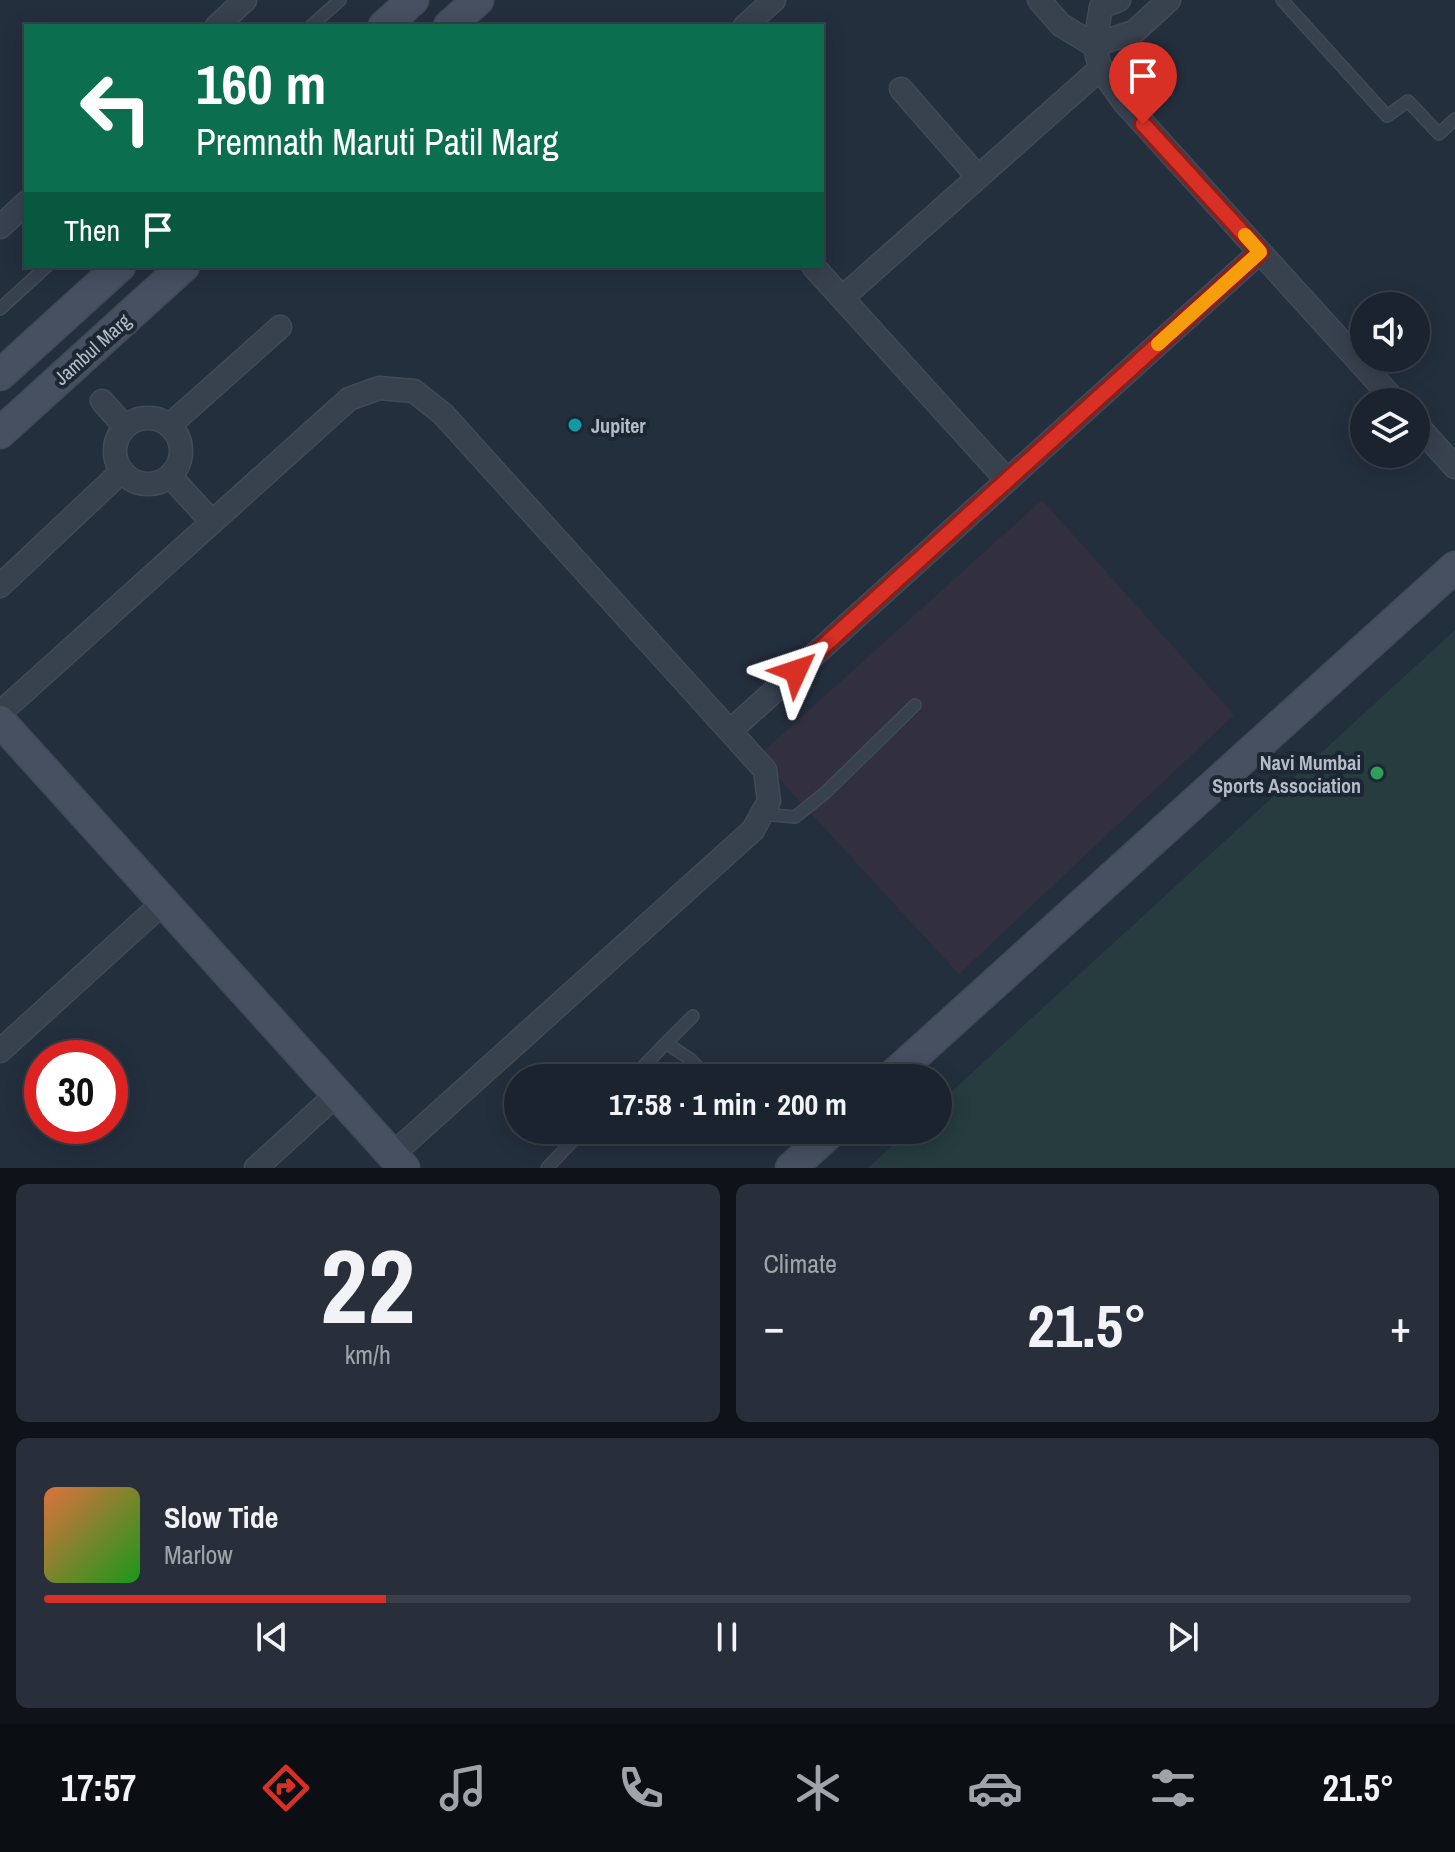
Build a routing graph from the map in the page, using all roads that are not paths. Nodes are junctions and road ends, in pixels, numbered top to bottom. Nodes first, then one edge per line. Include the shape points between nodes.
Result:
1 (245, 0) edge
2 (340, 0) edge
3 (413, 0) edge
4 (478, 0) edge
5 (774, 0) edge
6 (1039, 0) edge
7 (1169, 0) edge
8 (1282, 0) edge
9 (1102, 2) edge
10 (219, 24) edge
11 (313, 24) edge
12 (386, 24) edge
13 (451, 24) edge
14 (747, 24) edge
15 (1094, 45) junction
16 (1100, 69) junction
17 (901, 89) dead end
18 (1455, 119) edge
19 (978, 177) junction
20 (24, 205) edge
21 (0, 227) edge
22 (1260, 252) junction
23 (45, 268) edge
24 (118, 268) edge
25 (182, 268) edge
26 (815, 268) edge
27 (842, 298) junction
28 (0, 309) edge
29 (280, 327) dead end
30 (0, 375) edge
31 (1383, 388) edge
32 (102, 401) dead end
33 (170, 425) junction
34 (125, 427) junction
35 (0, 433) edge
36 (1430, 439) edge
37 (1455, 467) edge
38 (122, 471) junction
39 (170, 476) junction
40 (1007, 480) junction
41 (212, 522) junction
42 (1455, 567) edge
43 (0, 586) edge
44 (915, 705) dead end
45 (0, 713) edge
46 (0, 721) edge
47 (730, 731) junction
48 (762, 814) junction
49 (164, 902) junction
50 (693, 1016) dead end
51 (666, 1043) junction
52 (0, 1051) edge
53 (646, 1064) edge
54 (695, 1064) edge
55 (905, 1064) edge
56 (337, 1094) junction
57 (570, 1144) edge
58 (818, 1144) edge
59 (398, 1161) edge
60 (256, 1168) edge
61 (547, 1168) edge
62 (791, 1168) edge

1 - 10 street
2 - 11 lane
3 - 12 street
4 - 13 street
5 - 14 street
6 - 15 street via 1061,25
7 - 15 street via 1134,32
8 - 18 lane via 1387,116 1408,101 1439,134
9 - 15 street
15 - 16 street
16 - 19 street
16 - 22 street
17 - 19 street
19 - 27 street
20 - 21 street
22 - 31 street
22 - 40 street
23 - 28 lane
24 - 30 street
25 - 35 street, Jambul Marg
26 - 27 street
27 - 40 street
29 - 33 street
32 - 34 street
33 - 34 street via 143,418
33 - 39 street via 182,450
34 - 38 street via 115,446
36 - 37 street
38 - 39 street via 144,484
38 - 43 street
39 - 41 street
40 - 47 street
41 - 45 street
41 - 47 street via 349,399 379,388 414,391 443,414
42 - 55 street
44 - 48 lane via 795,817
46 - 49 street
47 - 48 street via 765,770 769,801
48 - 59 street via 753,830
49 - 52 street
49 - 56 street
50 - 51 lane
51 - 53 lane
51 - 54 lane
56 - 59 street
56 - 60 street
57 - 61 lane
58 - 62 street

